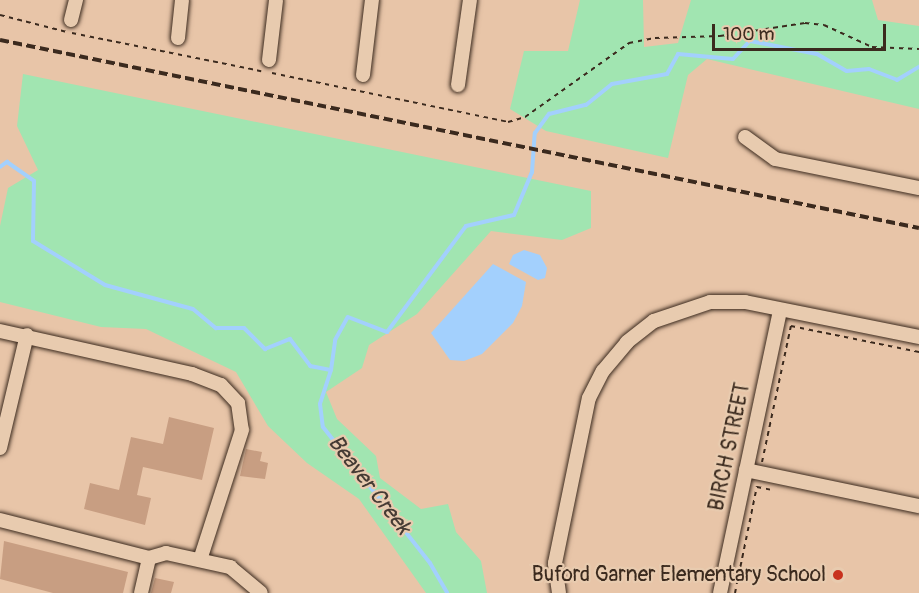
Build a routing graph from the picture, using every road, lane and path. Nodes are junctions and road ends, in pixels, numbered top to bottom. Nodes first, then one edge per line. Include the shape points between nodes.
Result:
1 (76, 0) edge
2 (182, 0) edge
3 (276, 0) edge
4 (372, 0) edge
5 (470, 0) edge
6 (71, 20) dead end
7 (178, 38) dead end
8 (269, 60) dead end
9 (363, 75) dead end
10 (458, 85) dead end
11 (744, 137) dead end
12 (919, 188) edge
13 (780, 310) junction
14 (0, 331) edge
15 (27, 336) junction
16 (919, 337) edge
17 (919, 352) edge
18 (0, 448) edge
19 (755, 476) junction
20 (772, 489) dead end
21 (919, 506) edge
22 (0, 520) edge
23 (201, 557) junction
24 (149, 558) junction
25 (141, 593) edge
26 (261, 593) edge
27 (560, 593) edge
28 (720, 593) edge
29 (735, 593) edge

1 - 6 street
2 - 7 street
3 - 8 street
4 - 9 street
5 - 10 street
11 - 12 street via 775,159
13 - 16 street
13 - 19 street, BIRCH STREET
13 - 27 street via 710,302 680,310 654,321 627,342 603,371 589,398 555,563
14 - 15 street
15 - 18 street
15 - 23 street via 221,385 238,403 242,430
17 - 19 path via 791,326
19 - 20 path
19 - 21 street
19 - 28 street, BIRCH STREET
19 - 29 path
22 - 24 street
23 - 24 street via 166,553
23 - 26 street via 230,567
24 - 25 street

